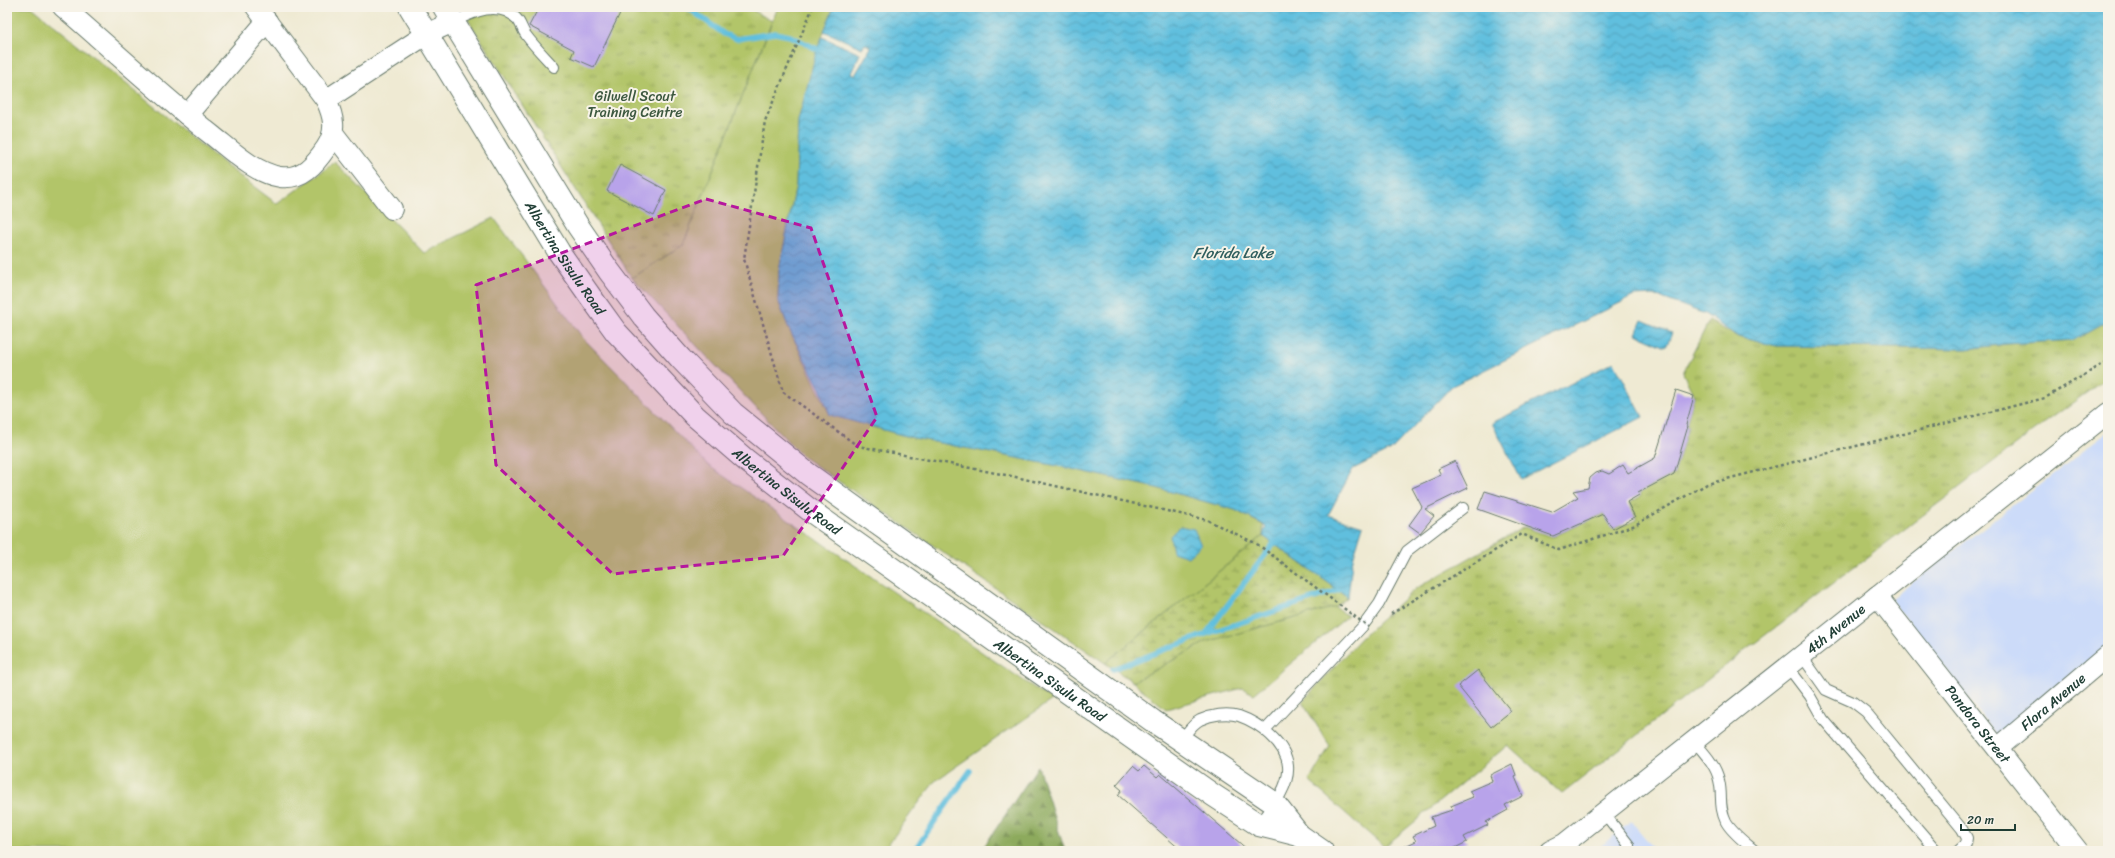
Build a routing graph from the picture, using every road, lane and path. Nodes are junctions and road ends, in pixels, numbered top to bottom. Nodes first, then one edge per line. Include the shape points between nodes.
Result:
1 (63, 7) edge
2 (410, 7) edge
3 (813, 7) edge
4 (261, 14) edge
5 (448, 14) edge
6 (427, 34) junction
7 (554, 67) dead end
8 (326, 100) junction
9 (187, 115) junction
10 (333, 133) junction
11 (392, 209) dead end
12 (2108, 360) edge
13 (2108, 413) edge
14 (1463, 508) dead end
15 (1877, 596) junction
16 (1389, 614) dead end
17 (1376, 623) dead end
18 (2108, 656) edge
19 (1795, 662) junction
20 (1264, 730) junction
21 (1181, 740) junction
22 (1694, 741) junction
23 (1998, 748) junction
24 (1274, 803) junction
25 (1604, 813) junction
26 (1259, 825) junction
27 (1299, 835) junction
28 (1559, 849) edge
29 (1322, 851) edge
30 (1626, 851) edge
31 (1755, 851) edge
32 (1937, 851) edge
33 (1958, 851) edge
34 (2078, 851) edge

1 - 9 street
2 - 6 main road, Albertina Sisulu Road
3 - 17 path, bridge via 765,120 744,259 783,392 858,446 1011,476 1207,520 1257,544 1369,627
4 - 8 street
4 - 9 street
5 - 6 street
5 - 7 lane via 489,7 506,10 518,20 529,39
5 - 21 main road, Albertina Sisulu Road via 578,226 609,271 680,359 733,413 808,474
6 - 8 street
6 - 26 main road, Albertina Sisulu Road via 559,252 616,332 695,416 746,461 816,514
8 - 10 street via 333,114
9 - 10 street via 242,159 279,177 291,177 308,170 316,162
10 - 11 street
12 - 16 path via 2046,398 1707,484 1633,526 1559,550 1522,534
13 - 15 street, 4th Avenue
14 - 20 lane via 1407,551 1379,604 1363,626
15 - 19 street, 4th Avenue
15 - 23 street, Pandora Street
18 - 23 street, Flora Avenue
19 - 22 street, 4th Avenue
19 - 32 lane via 1823,719
19 - 33 lane via 1826,690 1853,702 1866,712 1962,829 1967,838 1966,844
20 - 21 lane via 1238,716 1215,715 1198,721
20 - 24 lane via 1278,743 1288,766 1285,783
21 - 24 main road, Albertina Sisulu Road
22 - 25 street, 4th Avenue
22 - 31 lane via 1713,765 1719,778 1719,800 1727,824
23 - 34 street, Pandora Street
24 - 26 lane
24 - 27 main road, Albertina Sisulu Road
25 - 28 street, 4th Avenue
25 - 30 lane via 1627,841 1629,845
26 - 27 main road, Albertina Sisulu Road
27 - 29 main road, Albertina Sisulu Road

